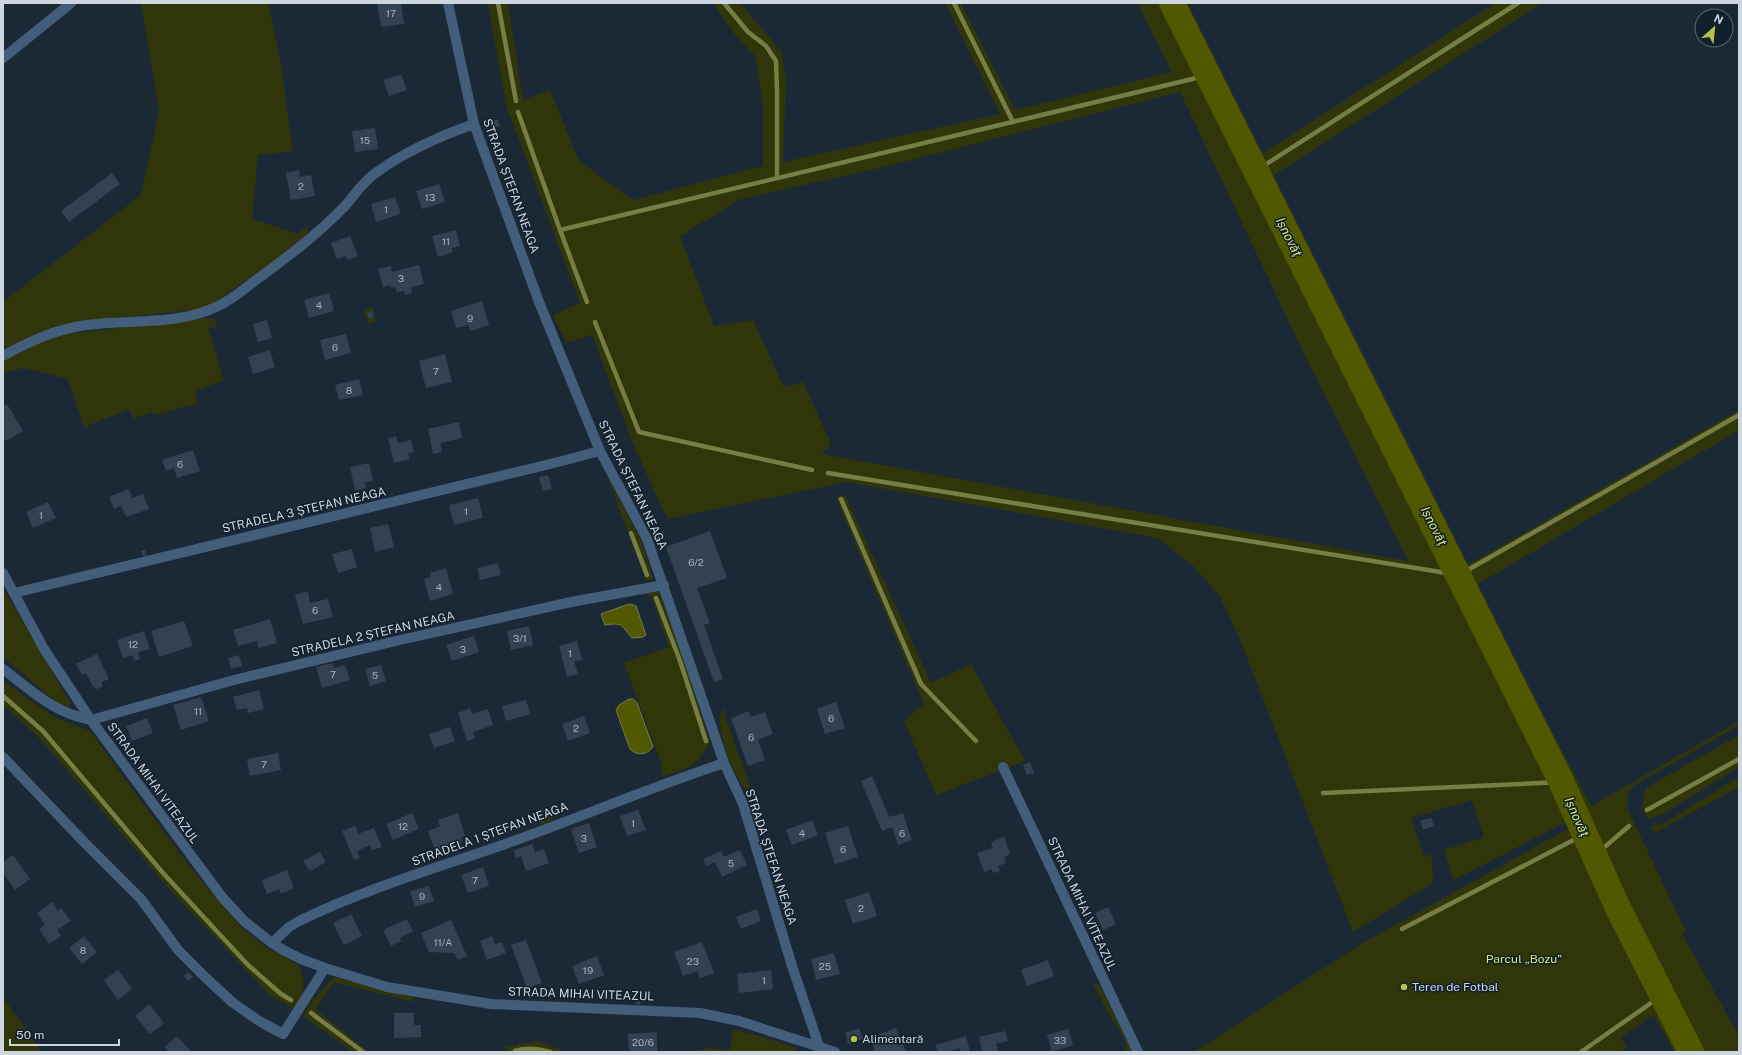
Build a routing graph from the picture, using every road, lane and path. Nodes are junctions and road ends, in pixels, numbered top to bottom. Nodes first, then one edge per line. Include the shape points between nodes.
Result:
1 (71, 3) edge
2 (448, 3) edge
3 (3, 58) edge
4 (474, 124) junction
5 (3, 356) edge
6 (600, 451) junction
7 (3, 573) edge
8 (664, 585) junction
9 (14, 593) junction
10 (3, 669) edge
11 (91, 720) junction
12 (3, 757) edge
13 (724, 763) junction
14 (1003, 767) dead end
15 (272, 943) junction
16 (325, 968) junction
17 (819, 1046) junction
18 (834, 1052) edge
19 (1138, 1052) edge

1 - 3 street
2 - 4 street, STRADA ȘTEFAN NEAGA
4 - 5 street via 406,154 376,172 319,231 283,260 208,311 184,317 87,325 41,336
4 - 6 street, STRADA ȘTEFAN NEAGA via 539,302
6 - 8 street, STRADA ȘTEFAN NEAGA via 647,539
6 - 9 street, STRADELA 3 ȘTEFAN NEAGA
7 - 9 street, STRADA MIHAI VITEAZUL
8 - 11 street, STRADELA 2 ȘTEFAN NEAGA via 570,602 400,640 234,680
8 - 13 street, STRADA ȘTEFAN NEAGA
9 - 11 street, STRADA MIHAI VITEAZUL via 44,649
10 - 11 street via 58,710 73,717
11 - 15 street, STRADA MIHAI VITEAZUL via 222,896 244,921
12 - 16 street via 141,898 178,950 232,1002 259,1021 283,1034
13 - 15 street, STRADELA 1 ȘTEFAN NEAGA via 370,891 299,921
13 - 17 street, STRADA ȘTEFAN NEAGA via 743,804
14 - 19 street, STRADA MIHAI VITEAZUL
15 - 16 street, STRADA MIHAI VITEAZUL via 301,959
16 - 17 street, STRADA MIHAI VITEAZUL via 387,987 491,1004 700,1013 739,1020
17 - 18 street, STRADA MIHAI VITEAZUL

